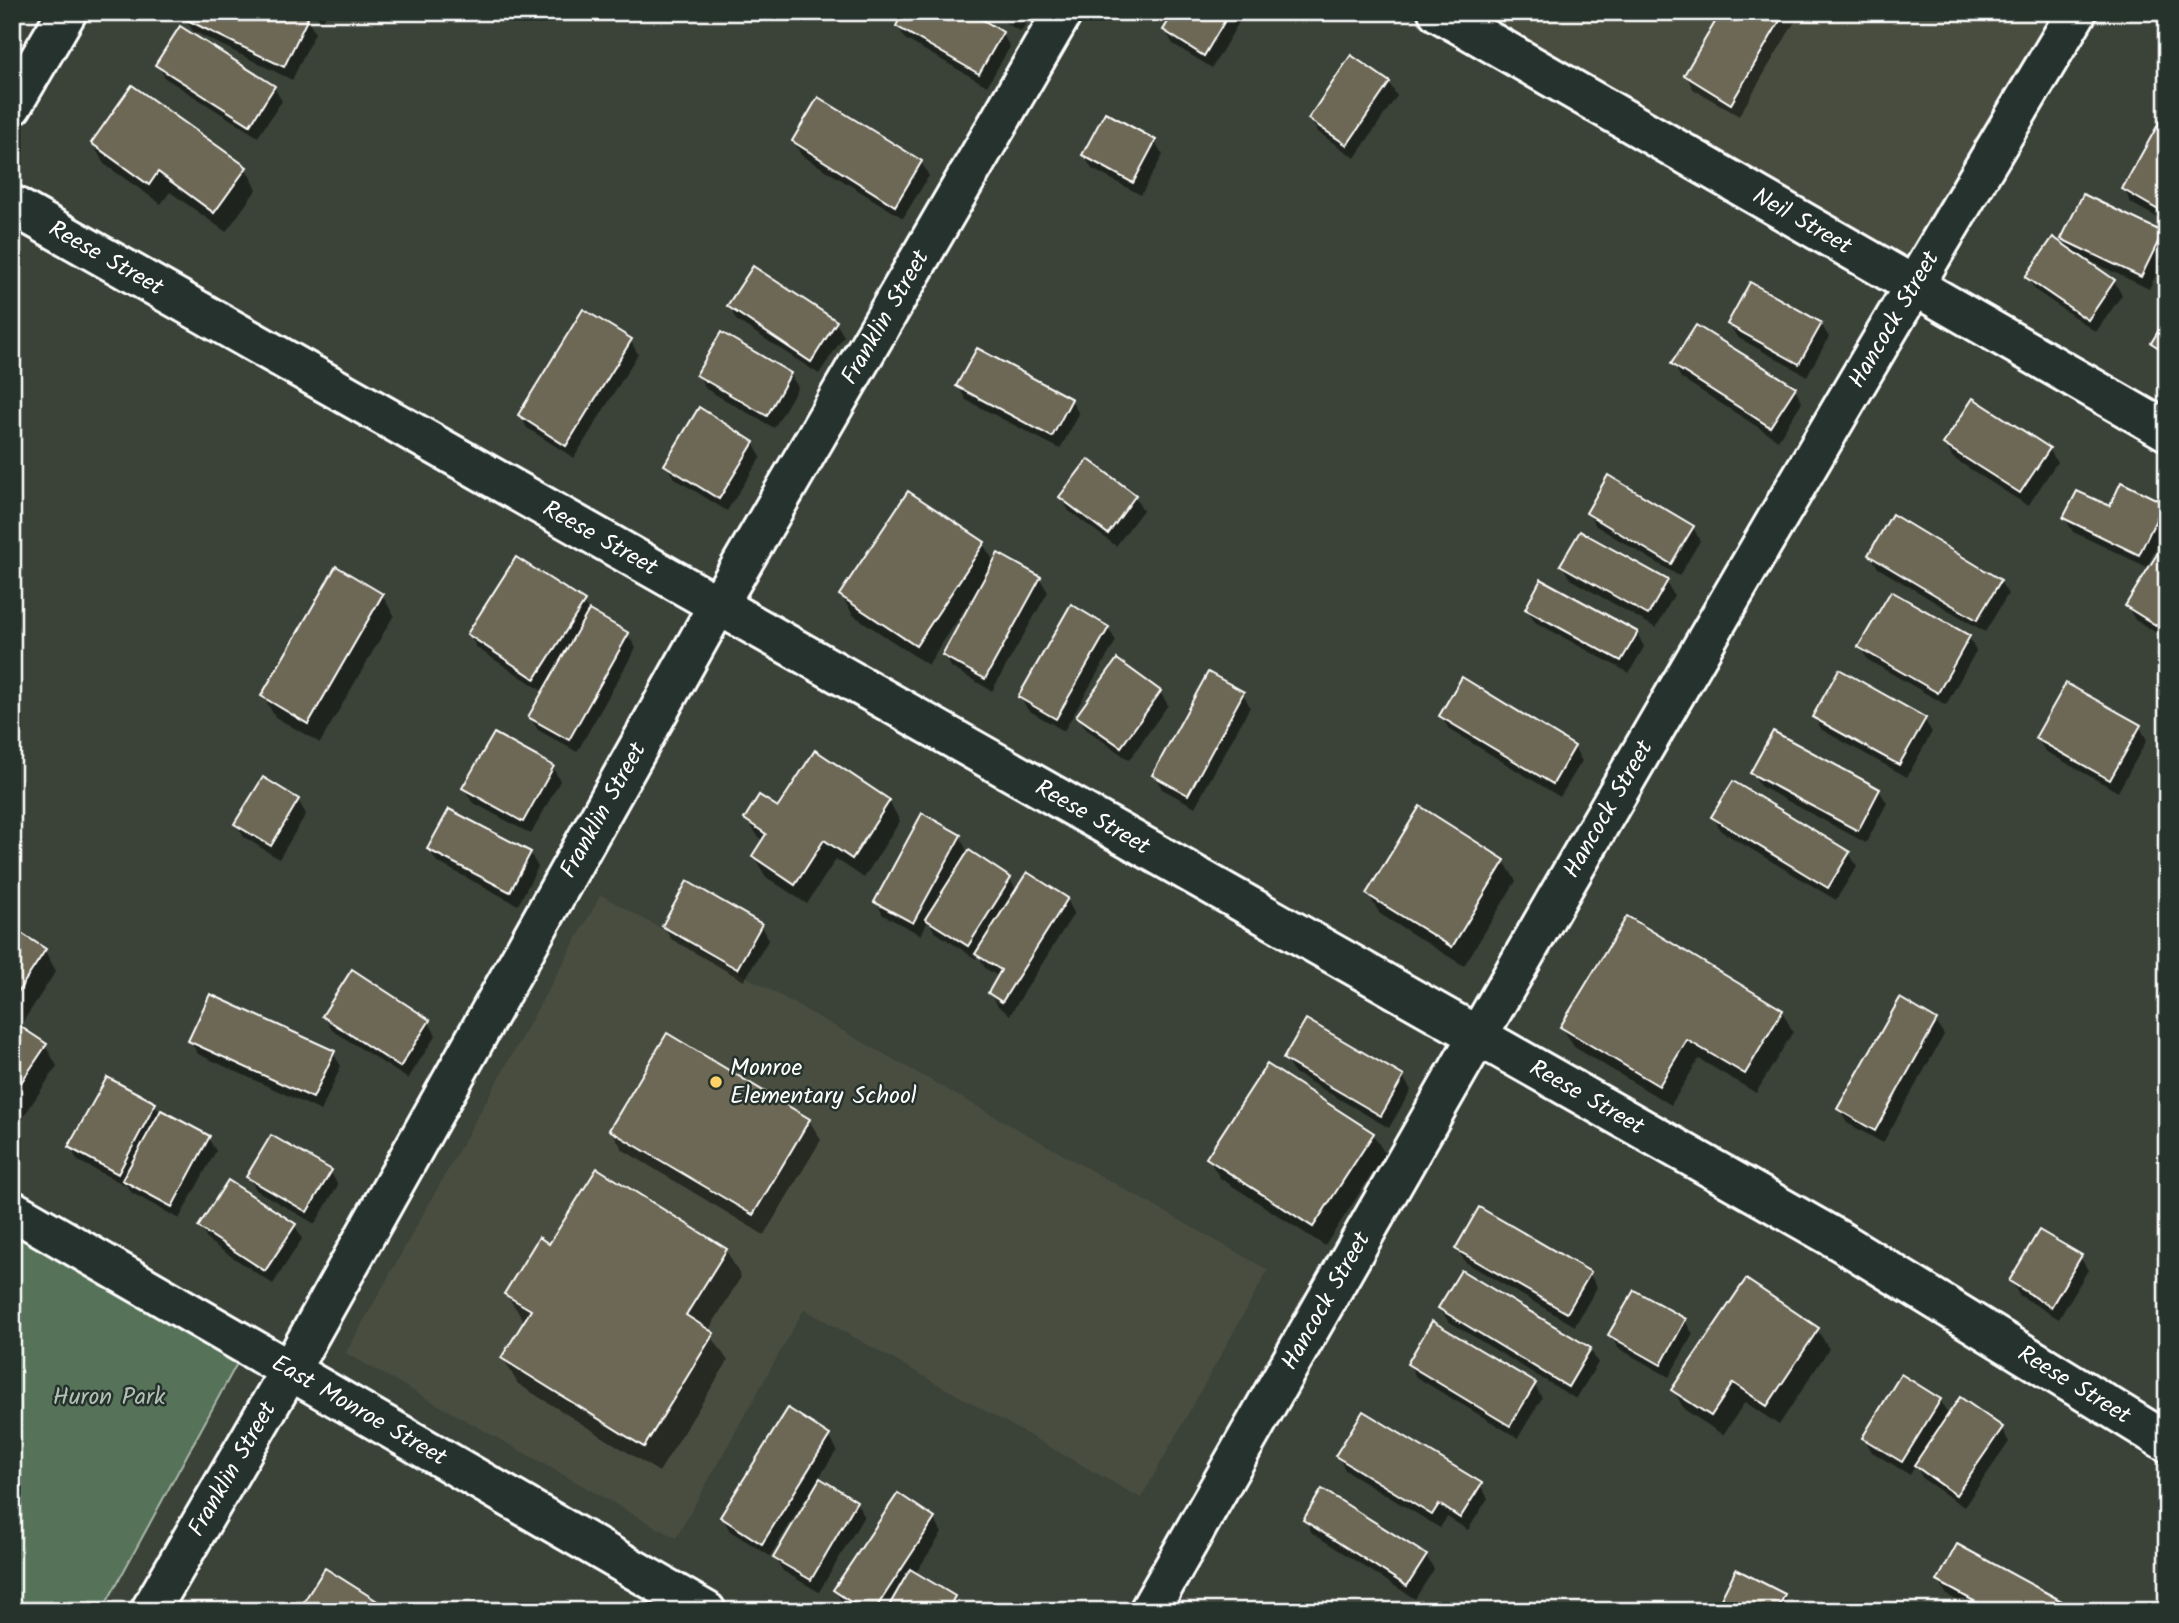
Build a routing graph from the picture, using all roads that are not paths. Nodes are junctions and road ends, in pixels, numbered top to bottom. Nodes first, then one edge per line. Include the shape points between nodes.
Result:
1 (66, 12) edge
2 (1063, 12) edge
3 (1438, 12) edge
4 (2077, 12) edge
5 (12, 106) edge
6 (12, 205) edge
7 (1914, 284) junction
8 (2167, 432) edge
9 (718, 605) junction
10 (1477, 1035) junction
11 (12, 1210) edge
12 (290, 1370) junction
13 (2167, 1442) edge
14 (150, 1611) edge
15 (706, 1611) edge
16 (1149, 1611) edge

1 - 5 street
2 - 9 street, Franklin Street
3 - 7 street, Neil Street
4 - 7 street, Hancock Street
6 - 9 street, Reese Street
7 - 8 street, Neil Street
7 - 10 street, Hancock Street
9 - 10 street, Reese Street
9 - 12 street, Franklin Street
10 - 13 street, Reese Street via 1840,1241
10 - 16 street, Hancock Street
11 - 12 street, East Monroe Street
12 - 14 street, Franklin Street
12 - 15 street, East Monroe Street

